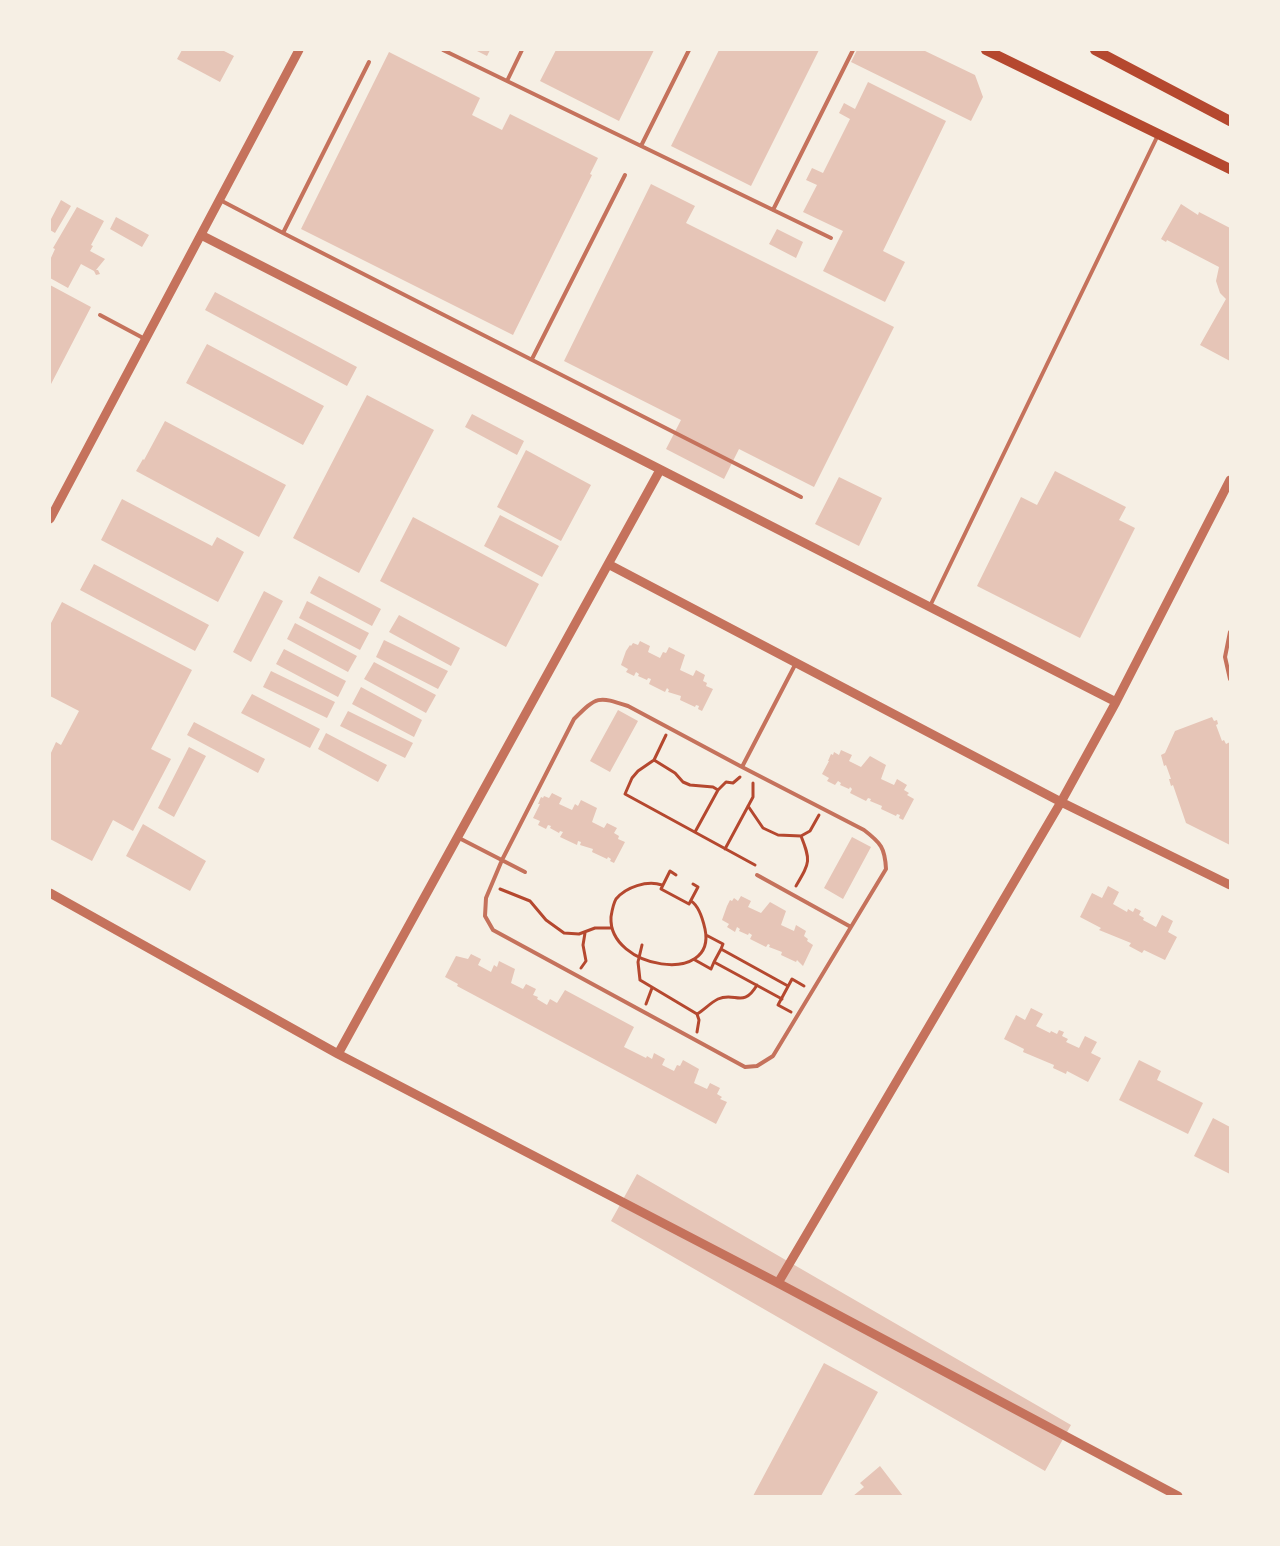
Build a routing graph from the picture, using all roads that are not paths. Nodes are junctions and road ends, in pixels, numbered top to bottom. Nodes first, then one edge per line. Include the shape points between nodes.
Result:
1 (299, 50) edge
2 (443, 50) edge
3 (522, 50) edge
4 (688, 50) edge
5 (854, 50) edge
6 (986, 50) edge
7 (1095, 50) edge
8 (369, 62) dead end
9 (507, 81) junction
10 (1230, 121) edge
11 (1158, 134) junction
12 (641, 146) junction
13 (1230, 169) edge
14 (625, 175) dead end
15 (219, 200) junction
16 (773, 210) junction
17 (283, 233) junction
18 (201, 235) junction
19 (831, 238) dead end
20 (100, 315) dead end
21 (145, 339) junction
22 (532, 359) junction
23 (660, 470) junction
24 (1230, 480) edge
25 (801, 496) dead end
26 (50, 519) edge
27 (608, 564) junction
28 (929, 607) junction
29 (1230, 632) edge
30 (796, 663) junction
31 (1230, 679) edge
32 (1116, 702) junction
33 (742, 767) junction
34 (1061, 802) junction
35 (458, 837) junction
36 (502, 860) junction
37 (525, 872) dead end
38 (757, 875) dead end
39 (1230, 885) edge
40 (50, 893) edge
41 (851, 927) junction
42 (338, 1054) junction
43 (778, 1283) junction
44 (1178, 1497) edge

1 - 15 street
2 - 9 lane
3 - 9 lane
4 - 12 lane
5 - 16 lane
6 - 11 main road
7 - 10 main road
8 - 17 lane
9 - 12 lane
11 - 13 main road
11 - 28 lane
12 - 16 lane
14 - 22 lane
15 - 17 lane
15 - 18 street
16 - 19 lane
17 - 22 lane
18 - 21 street
18 - 23 street
20 - 21 lane
21 - 26 street
22 - 25 lane
23 - 27 street
23 - 28 street
24 - 32 street
27 - 30 street
27 - 35 street
28 - 32 street
29 - 31 lane via 1225,657
30 - 33 lane
30 - 34 street
32 - 34 street
33 - 36 lane via 628,706 598,699 574,719
33 - 41 lane via 878,841 886,853 886,869
34 - 39 street
34 - 43 street
35 - 36 lane
35 - 42 street
36 - 37 lane
36 - 41 lane via 486,898 485,916 490,926 745,1067 757,1066 773,1056
38 - 41 lane
40 - 42 street
42 - 43 street
43 - 44 street

